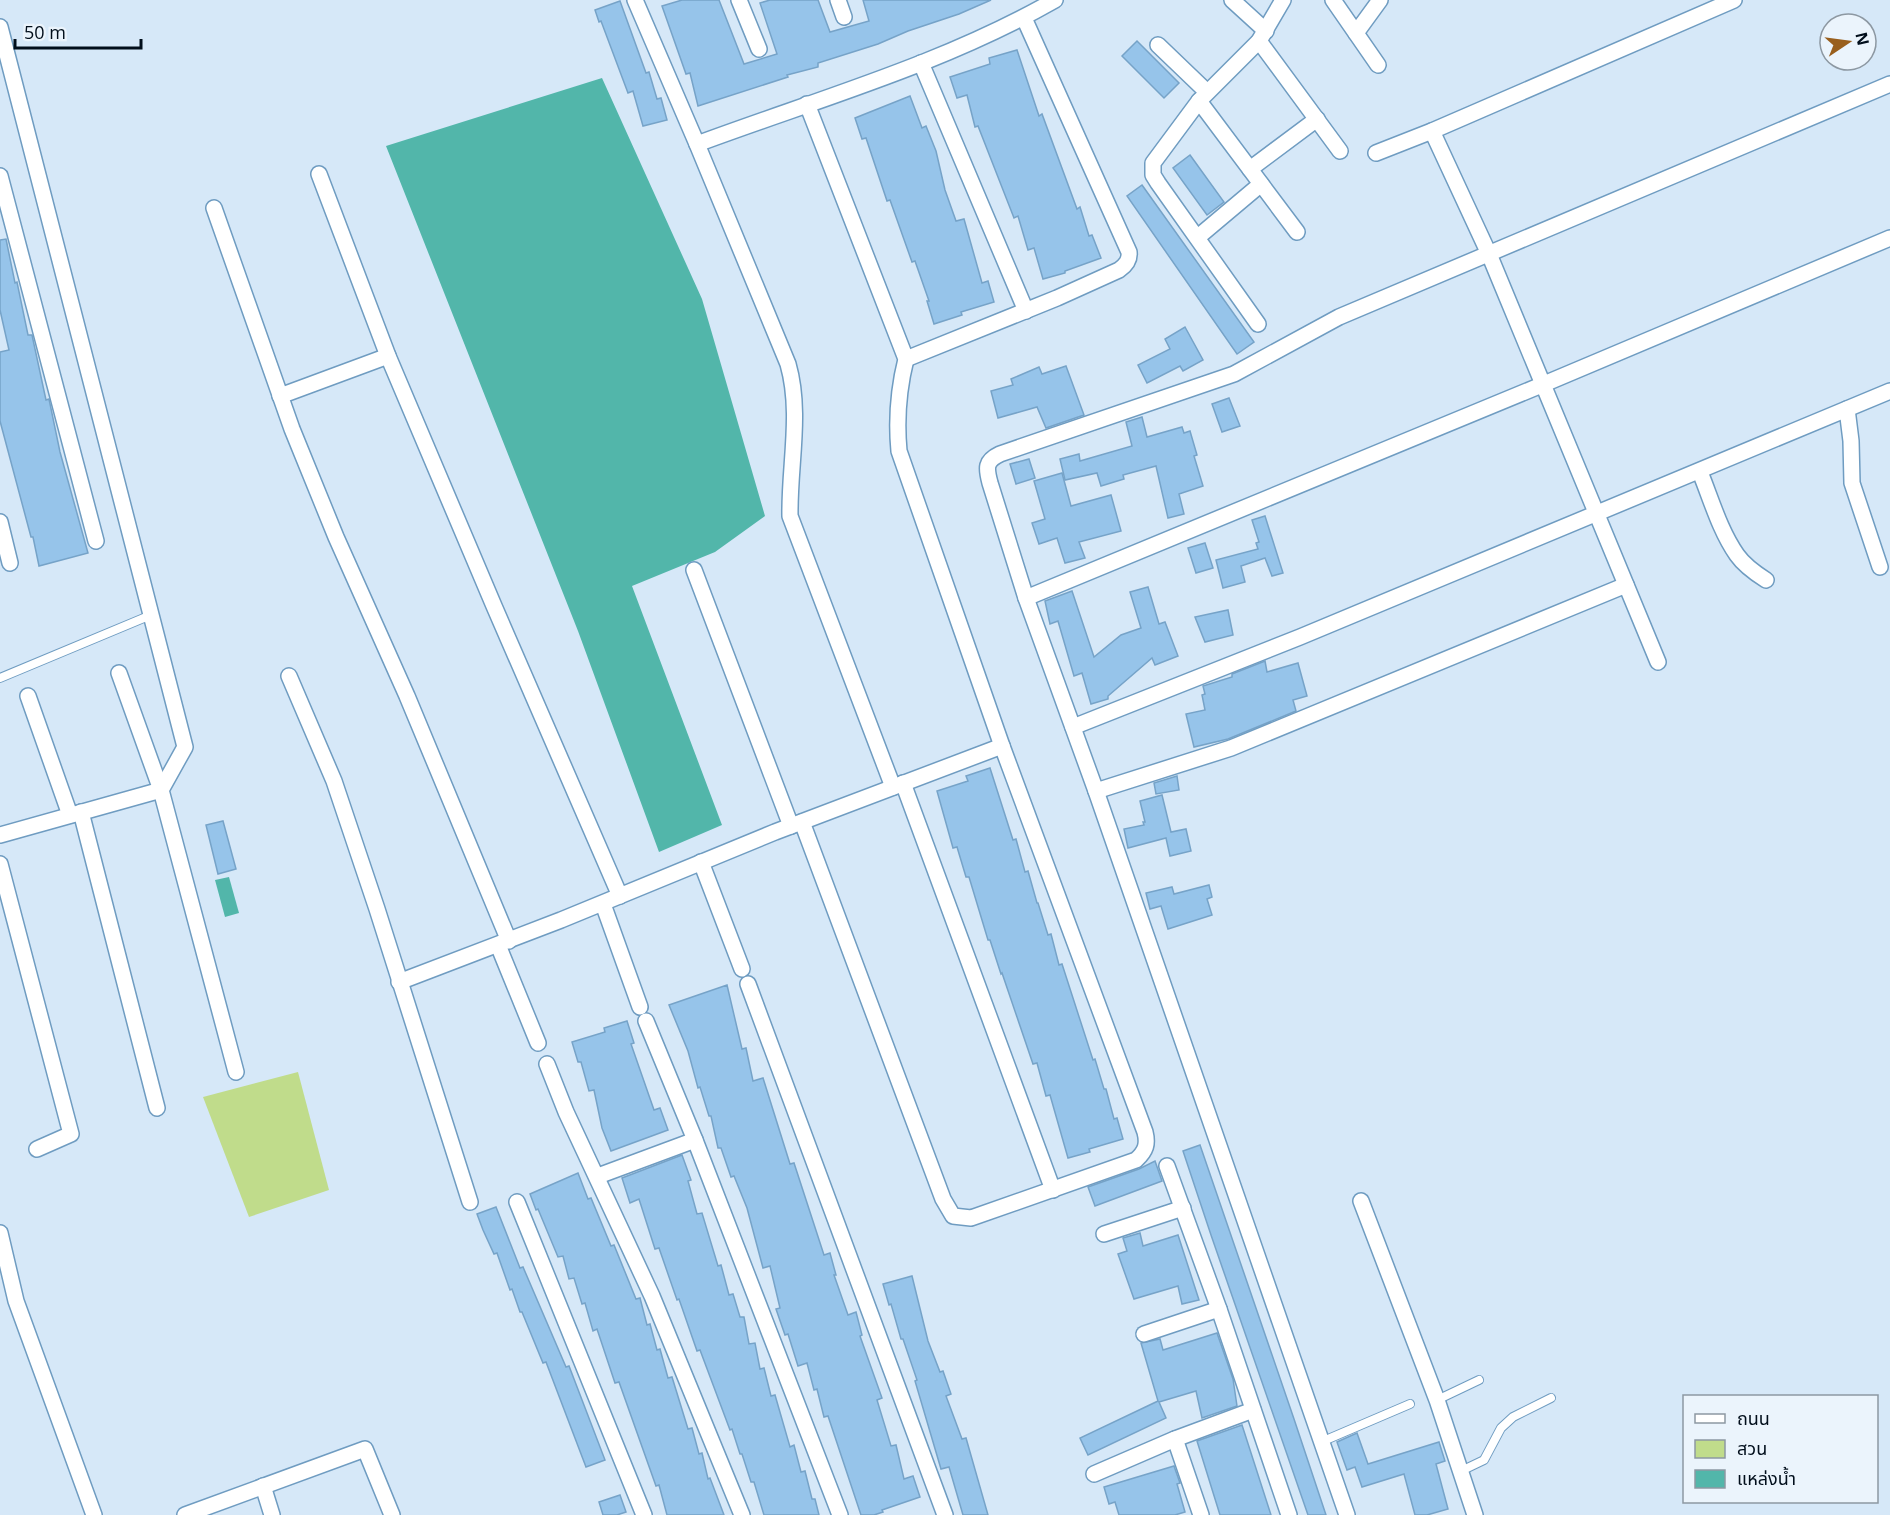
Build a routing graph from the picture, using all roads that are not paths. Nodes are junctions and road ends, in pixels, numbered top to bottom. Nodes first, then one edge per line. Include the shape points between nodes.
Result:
1 (635, 0) edge
2 (739, 0) edge
3 (838, 0) edge
4 (1055, 0) edge
5 (1232, 0) edge
6 (1283, 0) edge
7 (1333, 0) edge
8 (1380, 0) edge
9 (1734, 0) edge
10 (844, 17) dead end
11 (1024, 18) junction
12 (0, 27) edge
13 (1356, 33) junction
14 (1263, 36) junction
15 (1158, 45) dead end
16 (759, 49) dead end
17 (921, 63) junction
18 (1378, 64) dead end
19 (1890, 84) edge
20 (1203, 97) junction
21 (807, 104) junction
22 (1317, 119) junction
23 (1432, 131) junction
24 (697, 144) junction
25 (1340, 151) dead end
26 (1376, 153) dead end
27 (1250, 169) junction
28 (319, 174) dead end
29 (0, 176) edge
30 (1261, 184) junction
31 (214, 208) dead end
32 (1297, 232) dead end
33 (1198, 237) junction
34 (1890, 238) edge
35 (1489, 254) junction
36 (1026, 311) junction
37 (1258, 324) dead end
38 (388, 356) junction
39 (906, 359) junction
40 (1544, 384) junction
41 (1890, 391) edge
42 (280, 396) junction
43 (1847, 409) junction
44 (1700, 472) junction
45 (1597, 512) junction
46 (0, 522) edge
47 (96, 542) dead end
48 (10, 563) dead end
49 (1880, 567) dead end
50 (694, 570) dead end
51 (1766, 580) dead end
52 (1626, 585) junction
53 (1026, 598) junction
54 (151, 615) junction
55 (1658, 662) dead end
56 (118, 673) dead end
57 (289, 676) dead end
58 (0, 678) edge
59 (28, 696) dead end
60 (1073, 727) junction
61 (1002, 746) junction
62 (898, 785) junction
63 (160, 790) junction
64 (1096, 791) junction
65 (75, 814) junction
66 (796, 824) junction
67 (0, 835) edge
68 (701, 862) junction
69 (0, 864) edge
70 (620, 896) junction
71 (603, 903) junction
72 (504, 943) junction
73 (742, 969) dead end
74 (399, 982) junction
75 (748, 984) dead end
76 (640, 1006) dead end
77 (646, 1021) dead end
78 (538, 1043) dead end
79 (547, 1064) dead end
80 (236, 1072) dead end
81 (157, 1108) dead end
82 (695, 1140) junction
83 (38, 1149) dead end
84 (1167, 1166) dead end
85 (598, 1176) junction
86 (1053, 1190) junction
87 (1361, 1201) dead end
88 (470, 1202) dead end
89 (517, 1202) dead end
90 (1183, 1208) junction
91 (0, 1233) edge
92 (1104, 1234) dead end
93 (1219, 1309) junction
94 (1144, 1334) dead end
95 (1479, 1380) dead end
96 (1551, 1398) dead end
97 (1437, 1400) junction
98 (1410, 1404) dead end
99 (1253, 1410) junction
100 (1174, 1439) junction
101 (1321, 1442) junction
102 (1461, 1472) junction
103 (1094, 1474) dead end
104 (263, 1486) junction
105 (939, 1513) edge
106 (94, 1515) edge
107 (185, 1515) edge
108 (272, 1515) edge
109 (392, 1515) edge
110 (644, 1515) edge
111 (742, 1515) edge
112 (840, 1515) edge
113 (1201, 1515) edge
114 (1289, 1515) edge
115 (1347, 1515) edge
116 (1475, 1515) edge

1 - 24 street
2 - 16 street
3 - 10 street
4 - 11 street
5 - 14 street
6 - 14 street
7 - 13 street
8 - 13 street
9 - 23 street
11 - 17 street
11 - 36 street via 1129,257 1119,270
12 - 54 street
13 - 18 street
14 - 20 street
14 - 22 street
15 - 20 street
17 - 21 street
17 - 36 street
19 - 35 street
20 - 27 street
20 - 33 street via 1153,163 1152,170
21 - 24 street
21 - 39 street
22 - 25 street
22 - 27 street
23 - 26 street
23 - 35 street
24 - 62 street via 793,381 790,516
27 - 30 street
28 - 38 street
29 - 47 street
30 - 32 street
30 - 33 street
31 - 42 street
33 - 37 street
34 - 40 street
35 - 40 street
35 - 53 street via 1339,317 1234,374 991,458 987,472
36 - 39 street
38 - 42 street
38 - 70 street
39 - 61 street via 896,420 899,451
40 - 45 street
40 - 53 street
41 - 43 street
42 - 72 street via 336,537 407,696
43 - 44 street
43 - 49 street via 1852,483
44 - 45 street
44 - 51 street via 1737,555
45 - 52 street
45 - 60 street
46 - 48 street
50 - 66 street
52 - 55 street
52 - 64 street via 1231,748
53 - 60 street
54 - 58 lane
54 - 63 street via 184,747
56 - 63 street
57 - 74 street via 334,782
59 - 65 street
60 - 64 street
61 - 62 street
61 - 86 street via 1147,1141 1145,1152 1136,1160
62 - 66 street
62 - 86 street
63 - 65 street
63 - 80 street
64 - 101 street
65 - 67 street
65 - 81 street
66 - 68 street
66 - 86 street via 948,1210 953,1216 971,1218
68 - 70 street
68 - 73 street
69 - 83 street via 71,1134
70 - 71 street
71 - 72 street
71 - 76 street
72 - 74 street
72 - 78 street
74 - 88 street
75 - 105 street
77 - 82 street
79 - 85 street
82 - 85 street
82 - 112 street
84 - 90 street
85 - 111 street
87 - 97 street
89 - 110 street
90 - 92 street
90 - 93 street
91 - 106 street via 16,1301
93 - 94 street
93 - 99 street
95 - 97 lane
96 - 102 lane via 1513,1417 1501,1428 1484,1460
97 - 102 street
98 - 101 lane
99 - 100 street
99 - 114 street
100 - 103 street
100 - 113 street
101 - 115 street
102 - 116 street
104 - 107 street
104 - 108 street
104 - 109 street via 365,1449

